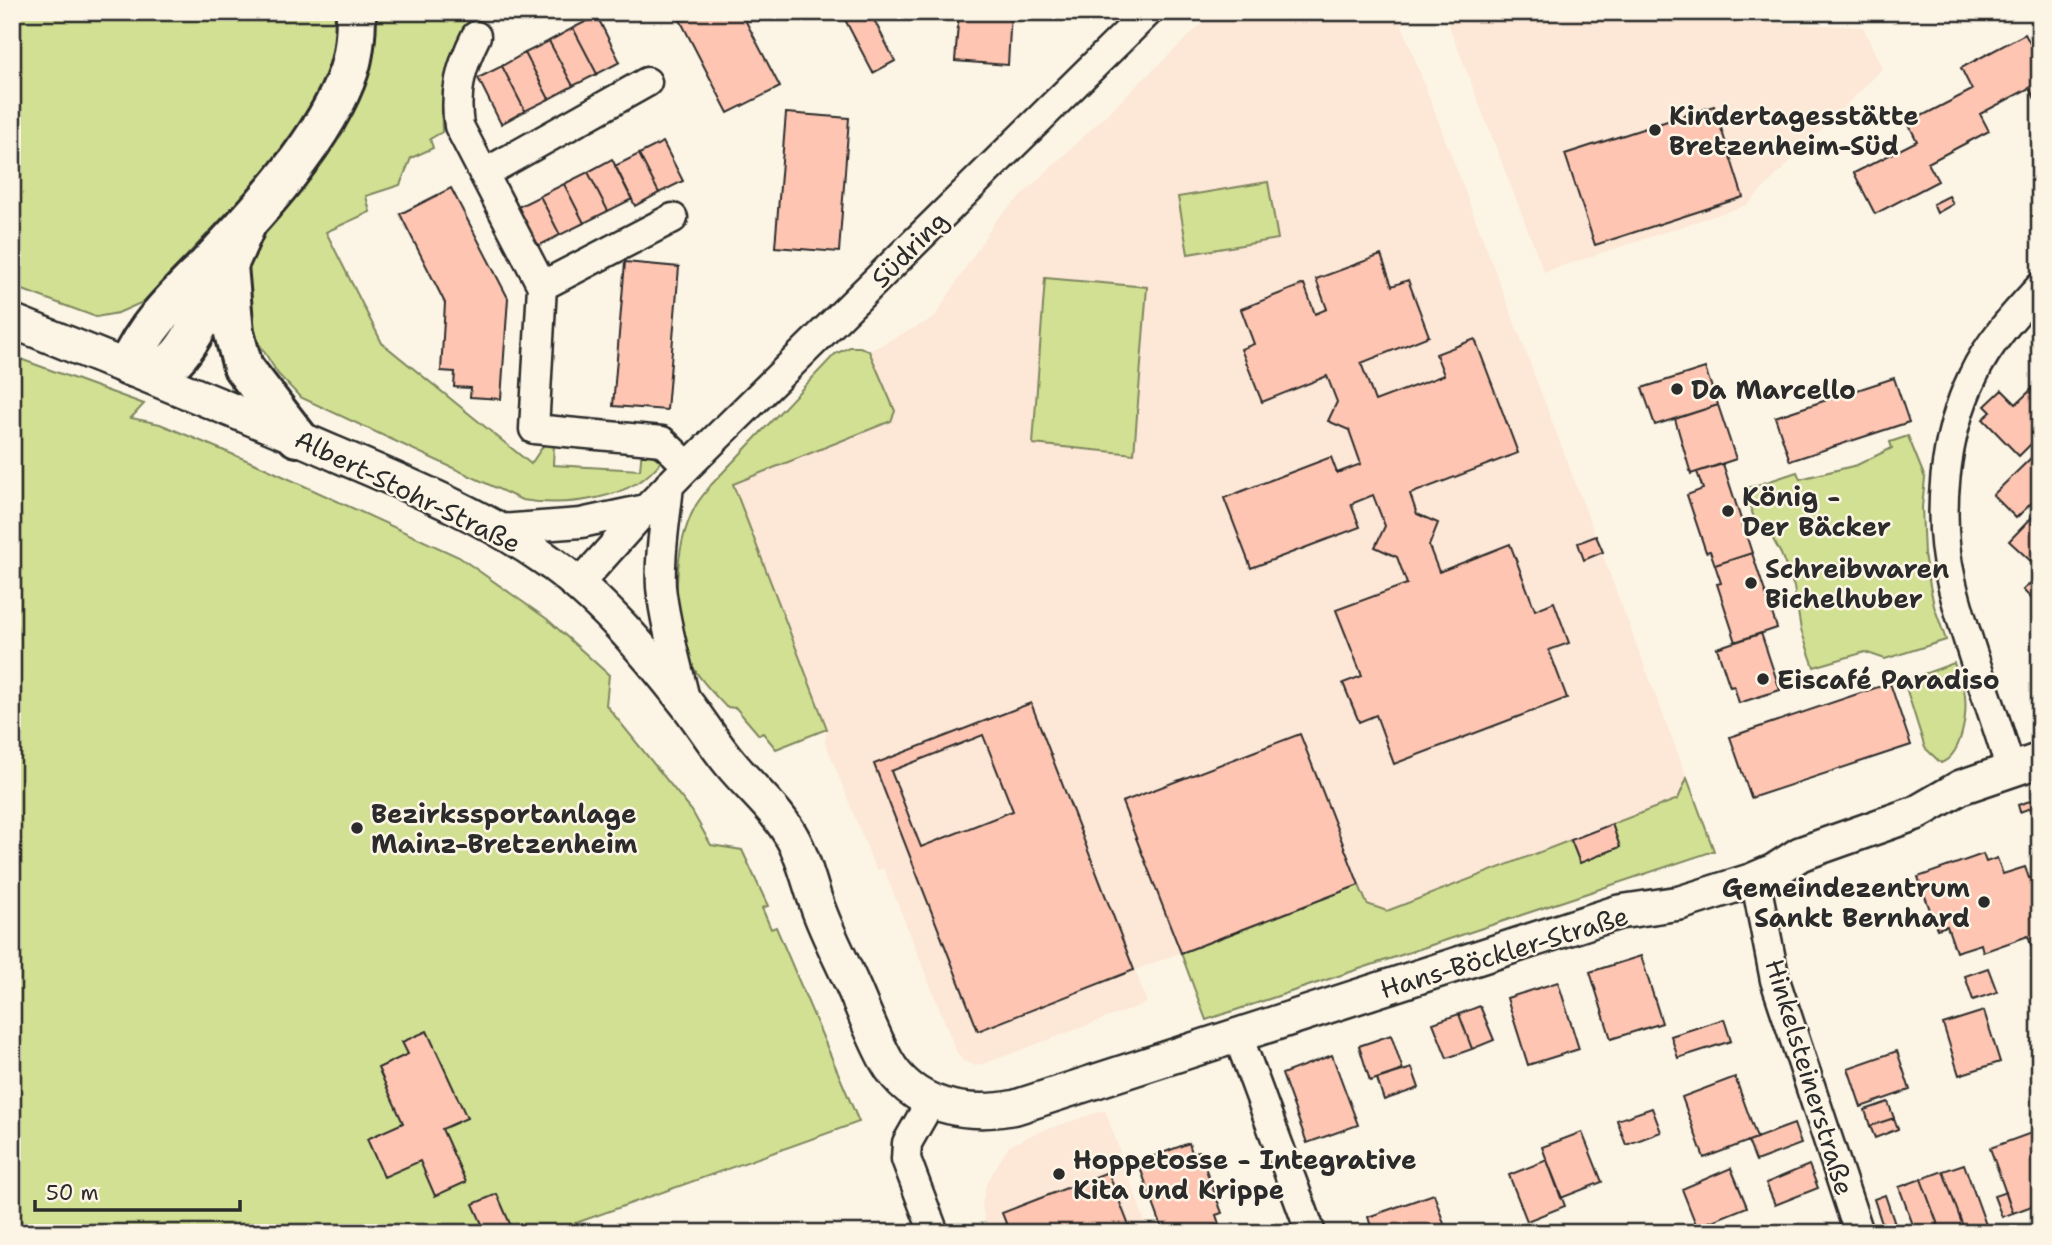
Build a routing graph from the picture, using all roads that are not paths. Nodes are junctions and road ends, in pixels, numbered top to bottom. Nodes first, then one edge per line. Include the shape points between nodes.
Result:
1 (356, 12) edge
2 (1148, 12) edge
3 (477, 36) dead end
4 (647, 82) dead end
5 (485, 173) junction
6 (673, 218) dead end
7 (247, 223) junction
8 (228, 263) junction
9 (542, 286) junction
10 (2040, 287) edge
11 (12, 320) edge
12 (128, 366) junction
13 (297, 437) junction
14 (679, 476) junction
15 (646, 509) junction
16 (499, 529) junction
17 (578, 585) junction
18 (686, 703) junction
19 (2025, 764) edge
20 (1753, 880) junction
21 (1238, 1036) junction
22 (931, 1101) junction
23 (934, 1233) edge
24 (1311, 1233) edge
25 (1859, 1233) edge

1 - 7 highway via 354,52 331,112
2 - 14 street, Südring
3 - 5 street via 456,92 457,113
4 - 5 street
5 - 9 street
6 - 9 street
7 - 8 highway
7 - 12 highway via 156,318
8 - 12 highway via 179,356 169,365 148,370
8 - 13 highway via 231,314 243,367
9 - 14 street via 534,429 662,441
10 - 19 street via 1973,376 1959,412 1945,496 1951,579
11 - 12 street, Albert-Stohr-Straße
12 - 13 street, Albert-Stohr-Straße
13 - 16 street, Albert-Stohr-Straße
14 - 15 street, Südring
14 - 18 street via 661,558 661,585
15 - 16 street via 581,523
15 - 17 street, Südring
16 - 17 street, Albert-Stohr-Straße
17 - 18 street, Albert-Stohr-Straße
18 - 22 street, Albert-Stohr-Straße via 731,764 790,877 817,905 887,1062
19 - 20 street, Hans-Böckler-Straße via 1961,787 1916,813 1800,854
20 - 21 street, Hans-Böckler-Straße via 1681,903 1619,912
20 - 25 street, Hinkelsteinerstraße via 1775,980
21 - 22 street, Hans-Böckler-Straße via 994,1112 951,1109
21 - 24 street
22 - 23 street via 907,1143 906,1159

